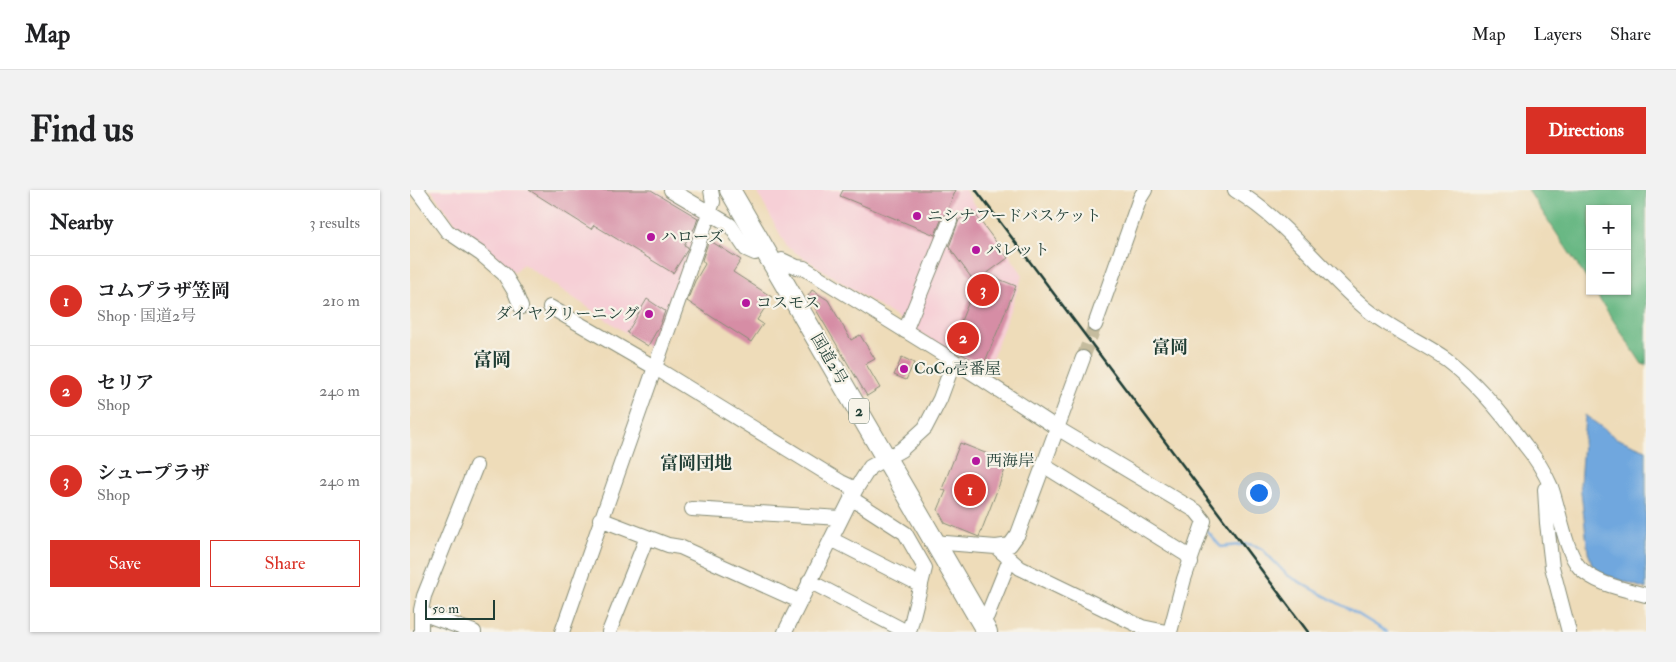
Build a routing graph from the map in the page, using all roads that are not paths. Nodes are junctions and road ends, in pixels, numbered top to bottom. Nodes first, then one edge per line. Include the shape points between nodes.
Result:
1 (417, 190) edge
2 (671, 190) edge
3 (711, 190) edge
4 (730, 190) edge
5 (1144, 190) edge
6 (1235, 190) edge
7 (708, 215) junction
8 (950, 221) dead end
9 (755, 253) dead end
10 (782, 260) dead end
11 (521, 307) dead end
12 (550, 307) dead end
13 (1095, 324) tunnel mouth
14 (906, 331) junction
15 (1083, 358) tunnel mouth
16 (954, 361) junction
17 (654, 367) junction
18 (1056, 430) junction
19 (887, 458) junction
20 (1043, 465) junction
21 (476, 466) dead end
22 (1540, 469) junction
23 (854, 493) junction
24 (692, 509) dead end
25 (600, 518) junction
26 (841, 518) junction
27 (647, 537) junction
28 (831, 539) junction
29 (933, 542) junction
30 (996, 547) junction
31 (1010, 559) junction
32 (1191, 563) junction
33 (810, 581) junction
34 (921, 585) junction
35 (1646, 595) edge
36 (799, 601) junction
37 (421, 613) junction
38 (987, 624) edge
39 (791, 630) edge
40 (421, 632) edge
41 (474, 632) edge
42 (562, 632) edge
43 (609, 632) edge
44 (908, 632) edge
45 (1166, 632) edge
46 (1170, 632) edge
47 (1569, 632) edge

1 - 11 street via 447,231 504,274
2 - 7 street
3 - 7 street
4 - 19 highway, 国道2号 / 2
5 - 13 street
6 - 22 street via 1288,230 1363,307 1464,374 1508,423
7 - 9 street via 730,225 746,249
7 - 17 street
8 - 14 street
10 - 14 street via 804,268
12 - 17 street
14 - 16 street
15 - 18 street
16 - 18 street
16 - 19 street via 925,428
17 - 23 street
17 - 25 street
18 - 20 street
18 - 32 street via 1196,512 1204,521
19 - 23 street via 870,467
19 - 29 highway, 国道2号 / 2
20 - 30 street via 1018,534 1010,545
20 - 32 street via 1186,556
21 - 37 street via 424,596
22 - 35 street via 1550,486 1578,566 1586,574 1609,585
22 - 47 street via 1552,567
23 - 26 street
23 - 34 street via 905,534 925,568
24 - 26 street
25 - 27 street
25 - 42 street
26 - 28 street
27 - 36 street via 680,547
27 - 43 street
28 - 33 street
28 - 34 street
29 - 30 street
29 - 38 highway, 国道2号 / 2
30 - 31 street
31 - 38 street
31 - 45 street via 1020,568 1142,627
32 - 46 street
33 - 36 street
33 - 44 street
34 - 44 street
36 - 39 street
37 - 40 street
37 - 41 street

